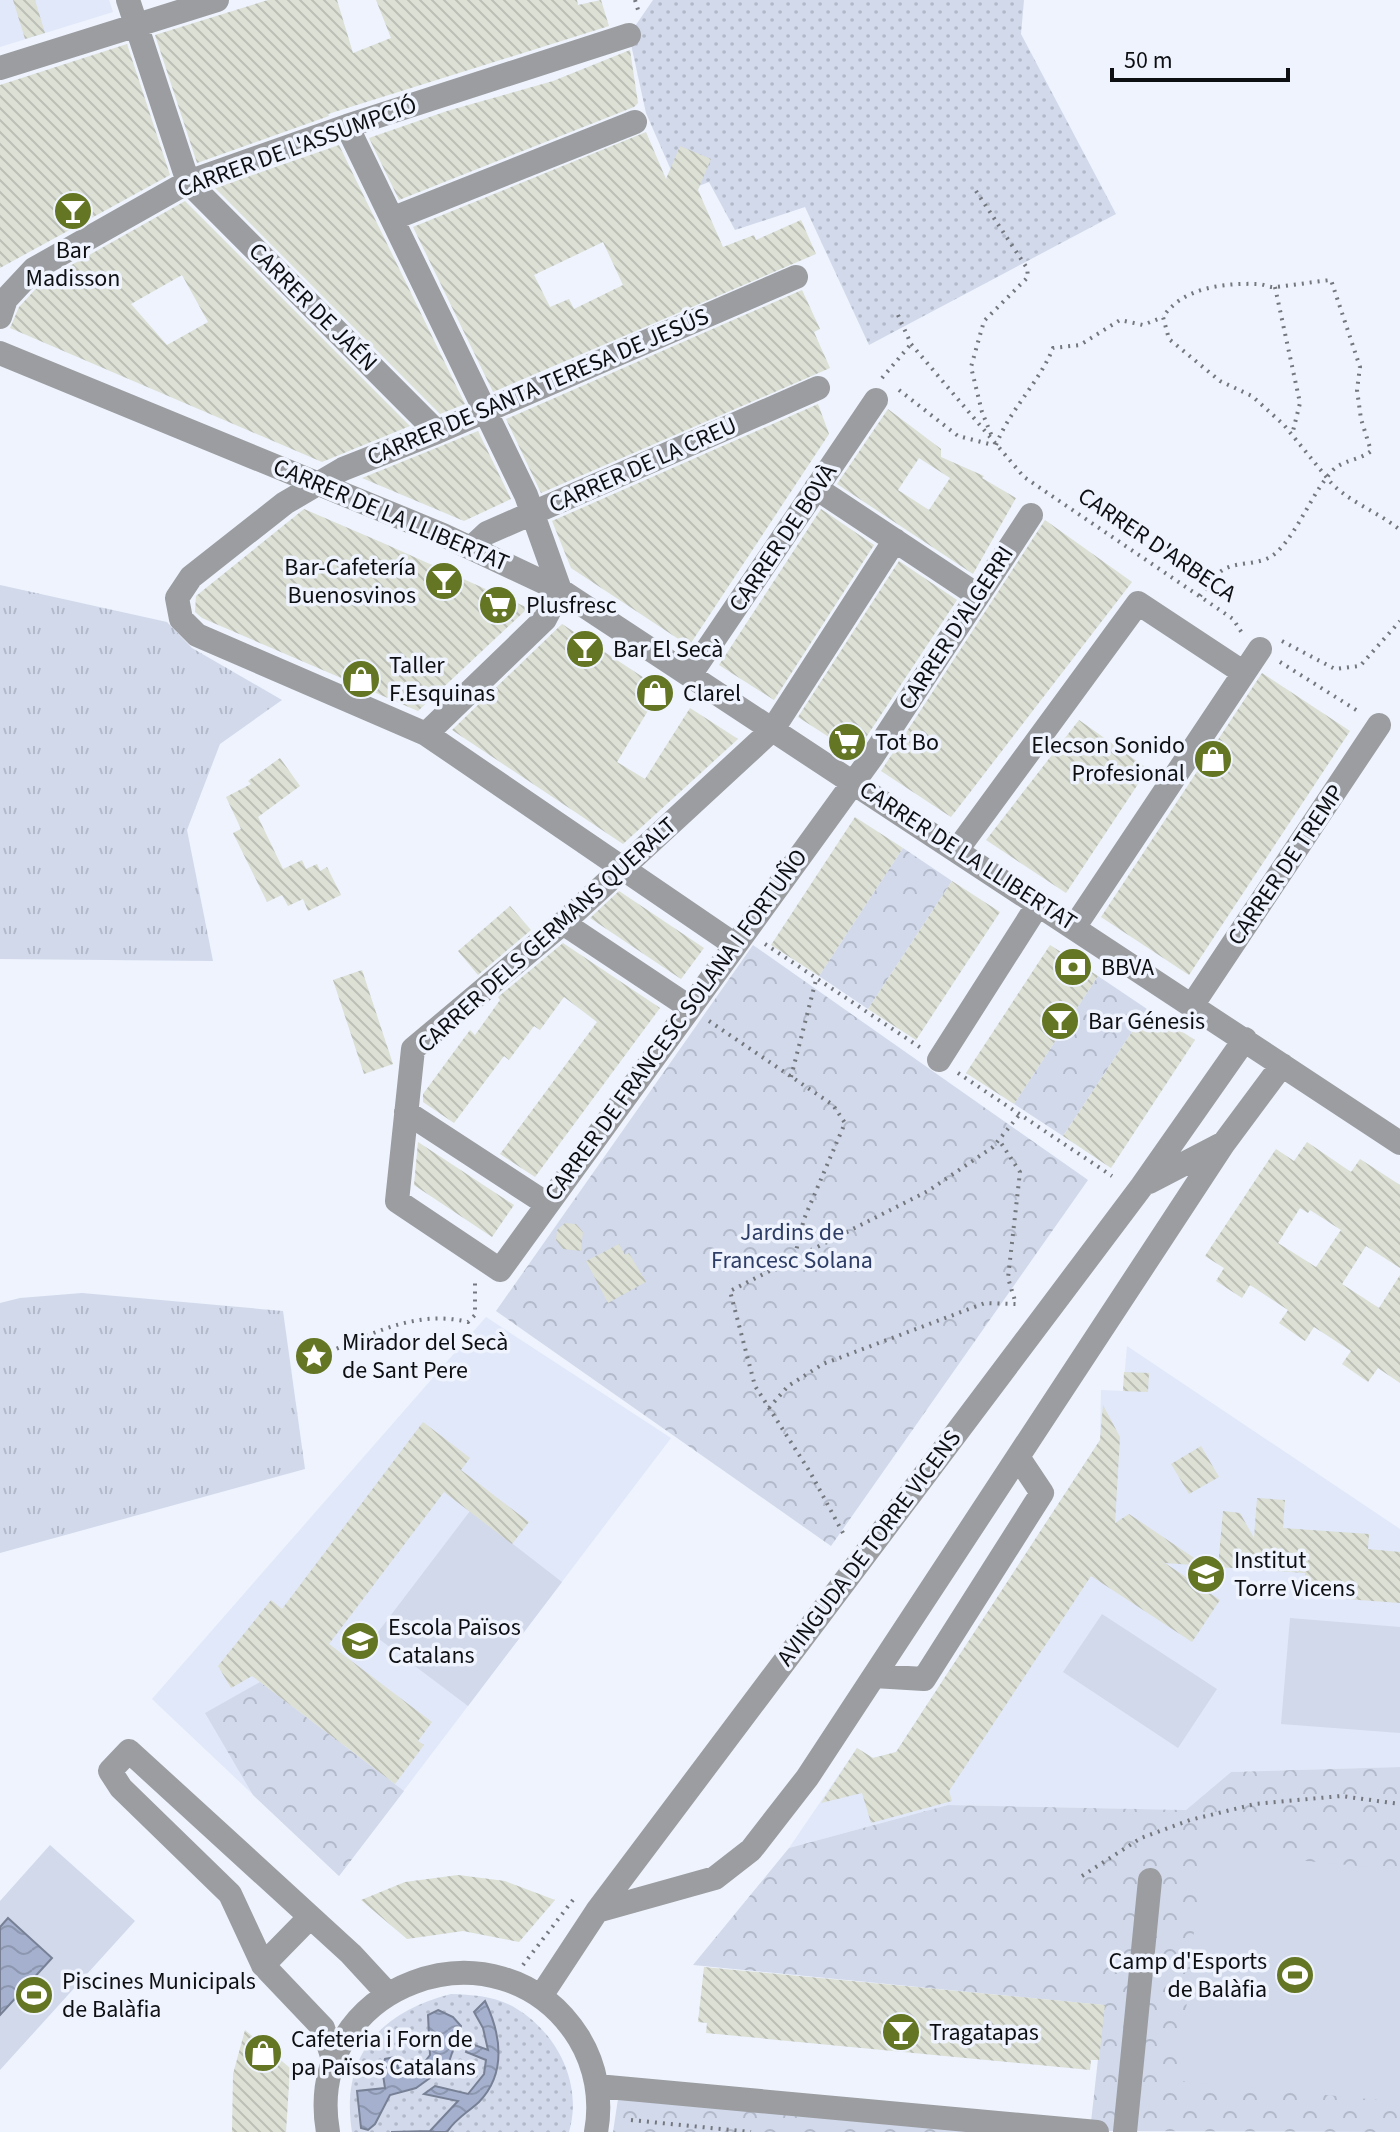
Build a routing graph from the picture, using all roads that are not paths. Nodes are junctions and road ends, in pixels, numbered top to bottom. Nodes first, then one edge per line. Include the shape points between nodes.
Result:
1 (128, 0) edge
2 (217, 0) edge
3 (136, 26) junction
4 (629, 35) dead end
5 (0, 68) edge
6 (635, 122) dead end
7 (347, 126) junction
8 (188, 182) junction
9 (394, 218) junction
10 (796, 277) dead end
11 (2, 302) edge
12 (0, 353) edge
13 (818, 388) dead end
14 (876, 400) dead end
15 (486, 411) junction
16 (437, 432) junction
17 (317, 483) junction
18 (816, 488) junction
19 (533, 513) junction
20 (1031, 515) dead end
21 (895, 540) junction
22 (472, 547) junction
23 (560, 590) junction
24 (977, 595) junction
25 (1260, 649) road end
26 (1244, 673) junction
27 (690, 675) junction
28 (1379, 725) road end
29 (773, 729) junction
30 (426, 734) junction
31 (854, 782) junction
32 (957, 850) junction
33 (624, 866) junction
34 (1039, 903) junction
35 (563, 923) junction
36 (1075, 926) junction
37 (735, 945) junction
38 (1193, 1004) junction
39 (689, 1007) junction
40 (1245, 1039) junction
41 (939, 1060) road end
42 (1282, 1065) junction
43 (406, 1112) junction
44 (1224, 1143) junction
45 (1400, 1143) edge
46 (1142, 1186) junction
47 (547, 1204) junction
48 (500, 1270) joint
49 (1018, 1457) junction
50 (874, 1676) junction
51 (1150, 1880) dead end
52 (597, 1911) junction
53 (310, 1917) junction
54 (263, 1965) junction
55 (387, 1993) junction
56 (541, 1996) junction
57 (333, 2059) junction
58 (597, 2086) junction
59 (328, 2132) edge
60 (596, 2132) edge
61 (1097, 2132) edge
62 (1125, 2132) edge

1 - 3 street
2 - 3 street
3 - 5 street
3 - 8 street
4 - 7 street, CARRER DE L'ASSUMPCIÓ
6 - 9 street
7 - 8 street, CARRER DE L'ASSUMPCIÓ
7 - 9 street
8 - 11 street, CARRER DE L'ASSUMPCIÓ via 34,269
8 - 16 street, CARRER DE JAÉN
9 - 15 street
10 - 15 street, CARRER DE SANTA TERESA DE JESÚS
12 - 17 street, CARRER DE LA LLIBERTAT
13 - 19 street, CARRER DE LA CREU
14 - 18 street, CARRER DE BOVÀ
15 - 16 street, CARRER DE SANTA TERESA DE JESÚS
15 - 19 street
16 - 17 street, CARRER DE SANTA TERESA DE JESÚS
17 - 22 street, CARRER DE LA LLIBERTAT
17 - 30 street, CARRER DE SANTA TERESA DE JESÚS via 191,577 177,598 181,619 197,635
18 - 21 street
18 - 27 street, CARRER DE BOVÀ
19 - 22 street, CARRER DE LA CREU via 487,533
19 - 23 street
20 - 24 street, CARRER D'ALGERRI
21 - 24 street
21 - 29 street, CARRER DELS GERMANS QUERALT
22 - 23 street, CARRER DE LA LLIBERTAT
23 - 27 street, CARRER DE LA LLIBERTAT
23 - 30 street via 545,619
24 - 31 street, CARRER D'ALGERRI
25 - 26 street
26 - 32 street via 1138,603
26 - 36 street
27 - 29 street, CARRER DE LA LLIBERTAT
28 - 38 street, CARRER DE TREMP
29 - 31 street, CARRER DE LA LLIBERTAT
29 - 33 street, CARRER DELS GERMANS QUERALT
30 - 33 street
31 - 32 street, CARRER DE LA LLIBERTAT
31 - 37 street, CARRER DE FRANCESC SOLANA I FORTUÑO
32 - 34 street, CARRER DE LA LLIBERTAT
33 - 35 street, CARRER DELS GERMANS QUERALT
33 - 37 street
34 - 36 street, CARRER DE LA LLIBERTAT
34 - 41 street
35 - 39 street
35 - 43 street, CARRER DELS GERMANS QUERALT via 413,1049
36 - 38 street, CARRER DE LA LLIBERTAT
37 - 39 street, CARRER DE FRANCESC SOLANA I FORTUÑO
38 - 40 street, CARRER DE LA LLIBERTAT
39 - 47 street, CARRER DE FRANCESC SOLANA I FORTUÑO
40 - 42 street, CARRER DE LA LLIBERTAT
40 - 46 street, AVINGUDA DE TORRE VICENS
42 - 44 street, AVINGUDA DE TORRE VICENS
42 - 45 street, CARRER DE LA LLIBERTAT
43 - 47 street
43 - 48 street, CARRER DELS GERMANS QUERALT via 397,1201
44 - 46 street, AVINGUDA DE TORRE VICENS
44 - 49 street, AVINGUDA DE TORRE VICENS
46 - 52 street, AVINGUDA DE TORRE VICENS
47 - 48 street, CARRER DE FRANCESC SOLANA I FORTUÑO
49 - 50 street, AVINGUDA DE TORRE VICENS
49 - 50 street via 1042,1493 924,1679
50 - 52 street, AVINGUDA DE TORRE VICENS via 807,1778 751,1850 715,1878
51 - 62 street
52 - 56 street, AVINGUDA DE TORRE VICENS
53 - 54 street
53 - 54 street via 129,1751 110,1771 230,1894
53 - 55 street
54 - 57 street via 323,2028
55 - 56 street via 427,1976 469,1971 511,1980
55 - 57 street via 355,2022
56 - 58 street via 568,2021 587,2052
57 - 59 street via 323,2108
58 - 60 street
58 - 61 street

